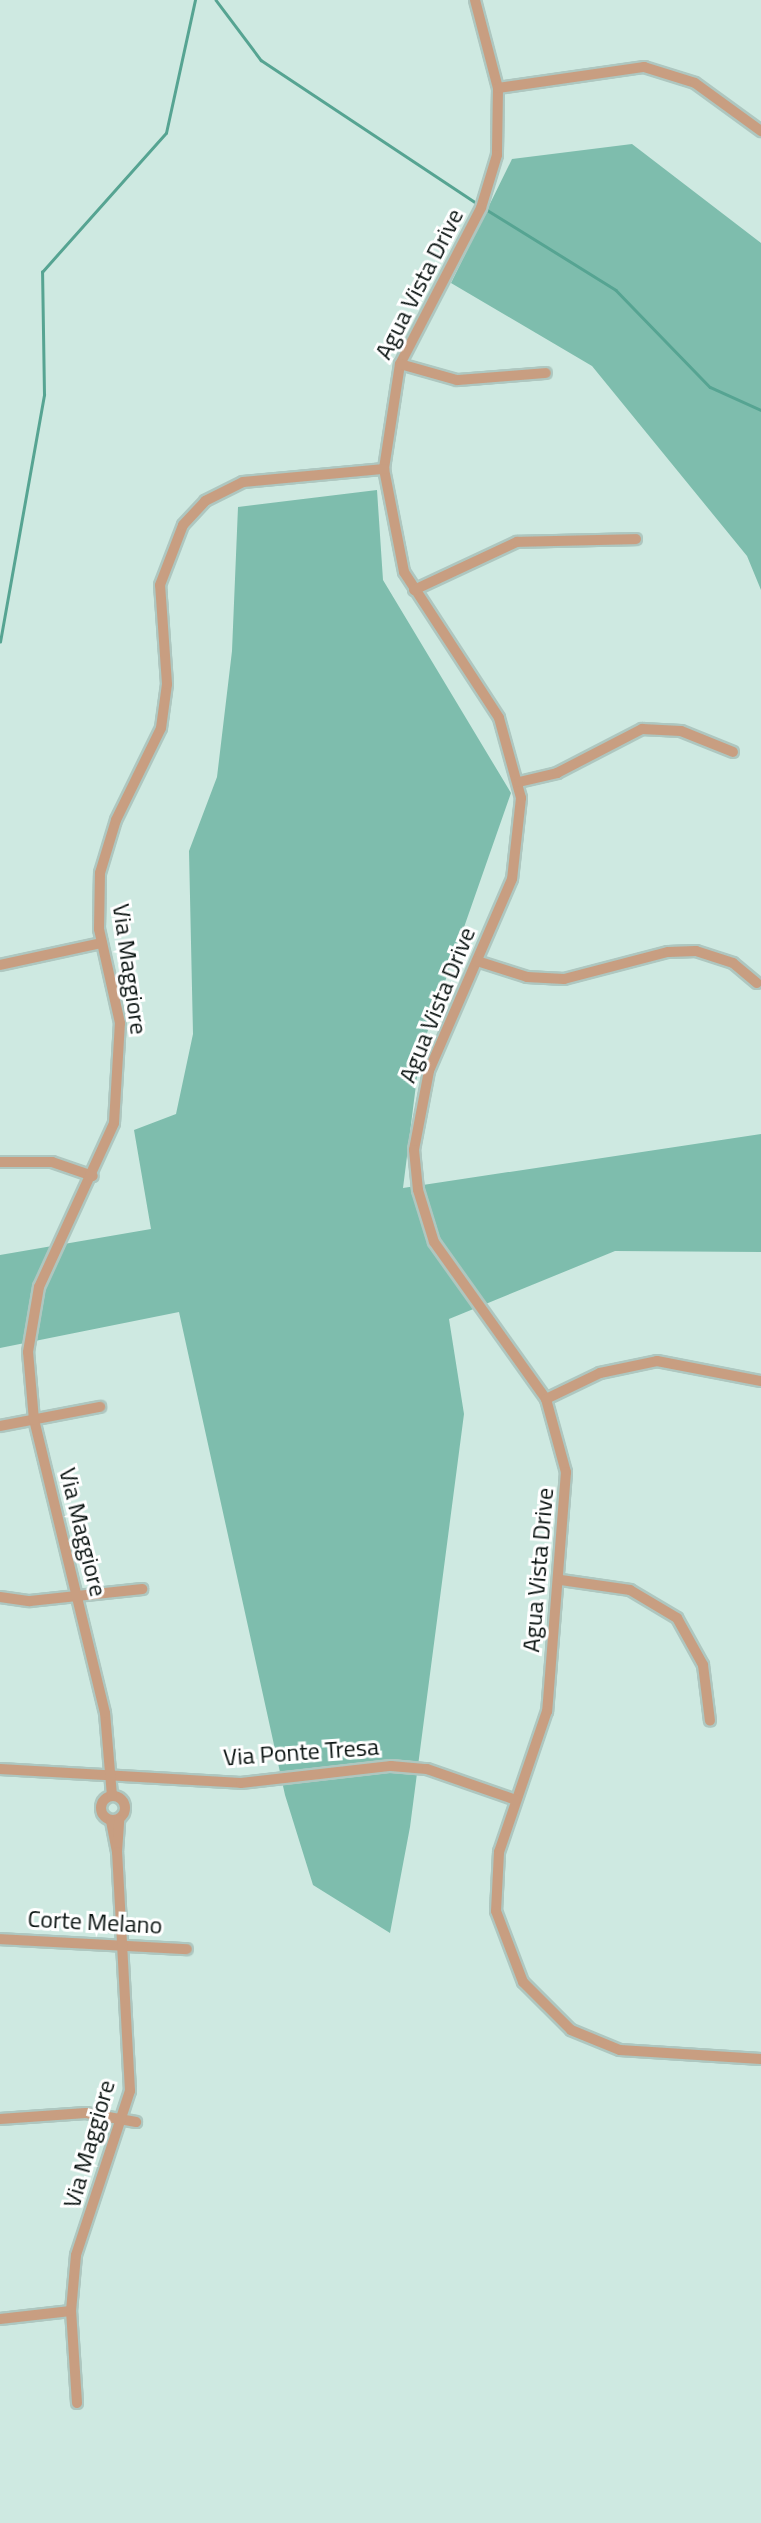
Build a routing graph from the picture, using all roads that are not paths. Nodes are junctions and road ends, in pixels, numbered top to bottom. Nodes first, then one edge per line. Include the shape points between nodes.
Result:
1 (475, 0) edge
2 (498, 88) junction
3 (761, 131) edge
4 (400, 364) junction
5 (546, 373) dead end
6 (384, 469) junction
7 (636, 539) dead end
8 (414, 590) junction
9 (733, 752) dead end
10 (519, 782) junction
11 (102, 943) junction
12 (477, 961) junction
13 (0, 965) edge
14 (757, 983) dead end
15 (0, 1162) edge
16 (93, 1176) junction
17 (761, 1381) edge
18 (546, 1399) junction
19 (100, 1407) dead end
20 (34, 1420) junction
21 (0, 1426) edge
22 (561, 1580) junction
23 (142, 1589) dead end
24 (77, 1594) junction
25 (0, 1597) edge
26 (710, 1721) dead end
27 (0, 1769) edge
28 (108, 1772) junction
29 (111, 1796) junction
30 (516, 1800) junction
31 (115, 1820) junction
32 (0, 1939) edge
33 (125, 1942) junction
34 (187, 1949) dead end
35 (761, 2059) edge
36 (0, 2119) edge
37 (121, 2119) junction
38 (136, 2122) dead end
39 (71, 2311) junction
40 (0, 2319) edge
41 (77, 2403) dead end

1 - 2 street, Agua Vista Drive
2 - 3 street via 645,67 695,83
2 - 4 street, Agua Vista Drive via 500,139 486,195
4 - 5 street via 457,380
4 - 6 street, Agua Vista Drive
6 - 8 street, Agua Vista Drive via 395,541
6 - 11 street, Via Maggiore via 243,482 205,501 177,534 160,585 164,716 107,843 98,899
7 - 8 street via 517,542
8 - 10 street, Agua Vista Drive via 499,718
9 - 10 street via 681,731 642,729 557,773
10 - 12 street, Agua Vista Drive via 516,863
11 - 13 street
11 - 16 street, Via Maggiore via 120,1023 121,1064 114,1123
12 - 14 street via 516,975 564,979 668,952 696,951 733,963
12 - 18 street, Agua Vista Drive via 419,1105 418,1190 451,1272
15 - 16 street via 51,1163
16 - 20 street, Via Maggiore via 32,1312
17 - 18 street via 657,1361 600,1373
18 - 22 street, Agua Vista Drive via 568,1486
19 - 20 street
20 - 21 street
20 - 24 street, Via Maggiore
22 - 26 street via 630,1590 668,1611 700,1655
22 - 30 street, Agua Vista Drive via 547,1711
23 - 24 street
24 - 25 street
24 - 28 street, Via Maggiore via 106,1713
27 - 28 street, Via Ponte Tresa
28 - 29 street, Via Maggiore
28 - 30 street, Via Ponte Tresa via 241,1783 391,1766 427,1769
29 - 31 street via 101,1806
29 - 31 street via 124,1803
30 - 35 street, Agua Vista Drive via 499,1852 496,1911 512,1964 541,2006 570,2030 620,2050
31 - 33 street, Via Maggiore
32 - 33 street, Corte Melano
33 - 34 street, Corte Melano
33 - 37 street, Via Maggiore via 130,2091
36 - 37 street via 75,2113
37 - 38 street
37 - 39 street, Via Maggiore via 76,2255
39 - 40 street
39 - 41 street, Via Maggiore

